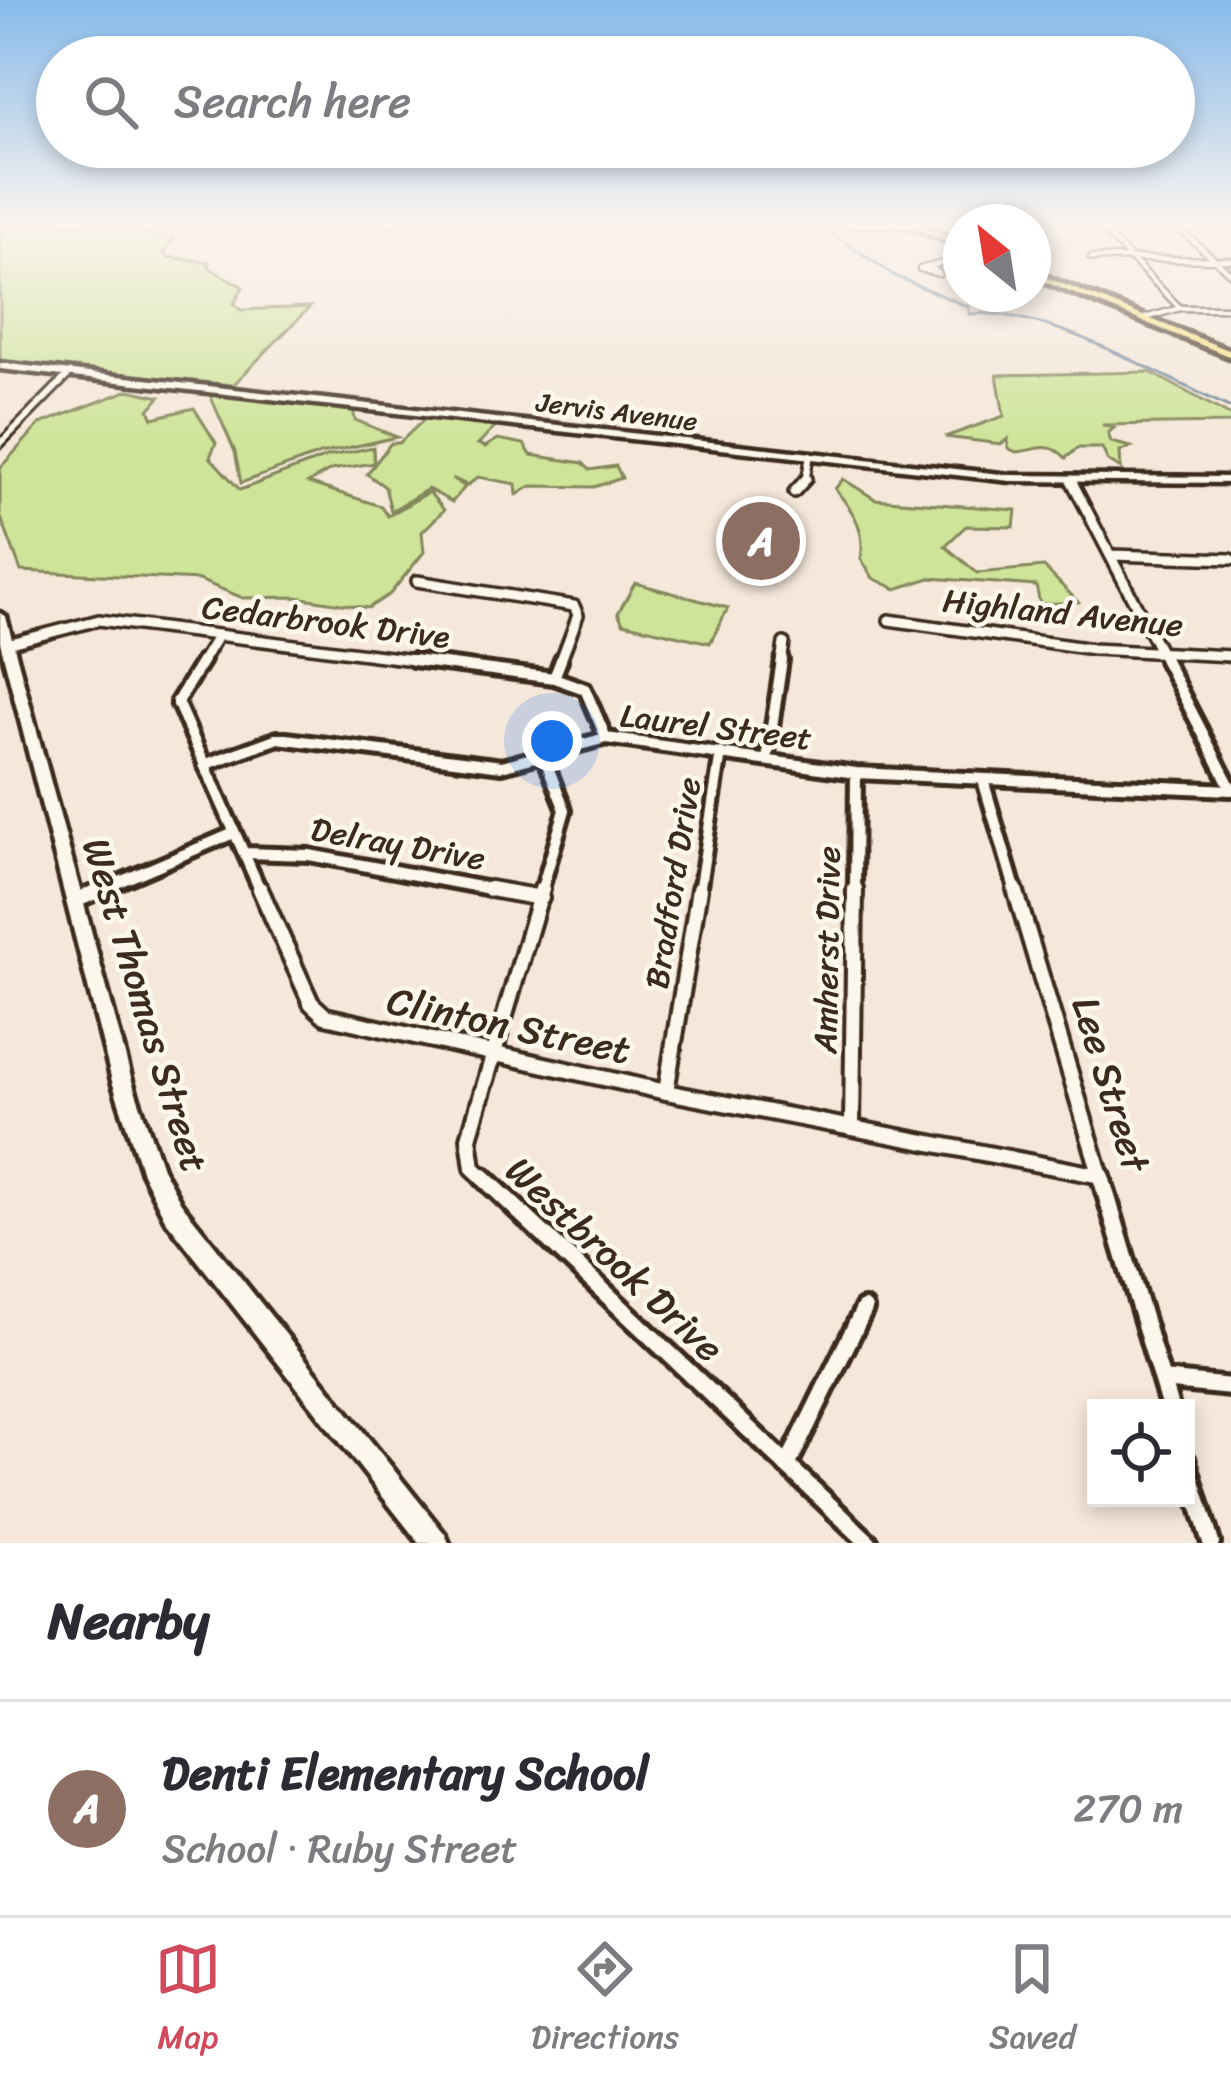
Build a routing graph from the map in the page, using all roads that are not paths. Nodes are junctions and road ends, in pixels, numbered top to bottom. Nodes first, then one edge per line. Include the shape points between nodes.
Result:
1 (1088, 296) edge
2 (1168, 296) edge
3 (1180, 308) junction
4 (1231, 308) edge
5 (1145, 319) junction
6 (1231, 354) edge
7 (0, 365) edge
8 (70, 373) junction
9 (0, 444) edge
10 (810, 455) junction
11 (1071, 480) junction
12 (1231, 480) edge
13 (794, 492) dead end
14 (1112, 555) junction
15 (1231, 559) edge
16 (417, 581) dead end
17 (0, 617) edge
18 (889, 620) dead end
19 (218, 635) junction
20 (784, 643) dead end
21 (7, 644) junction
22 (1162, 652) junction
23 (1231, 656) edge
24 (554, 678) junction
25 (607, 738) junction
26 (721, 753) junction
27 (544, 758) junction
28 (767, 760) junction
29 (205, 765) junction
30 (856, 773) junction
31 (983, 780) junction
32 (1231, 789) edge
33 (234, 833) junction
34 (244, 853) junction
35 (541, 898) junction
36 (74, 901) junction
37 (493, 1056) junction
38 (666, 1092) junction
39 (852, 1128) junction
40 (1100, 1176) junction
41 (864, 1310) dead end
42 (1162, 1380) junction
43 (1231, 1387) edge
44 (1167, 1399) edge
45 (787, 1466) junction
46 (1195, 1491) edge
47 (436, 1543) edge
48 (869, 1543) edge
49 (1211, 1543) edge

1 - 5 main road
2 - 3 street
3 - 4 street
3 - 5 street
5 - 6 main road
7 - 8 street, Jervis Avenue
8 - 9 street
8 - 10 street, Jervis Avenue
10 - 11 street, Jervis Avenue
10 - 13 street via 805,484
11 - 12 street, Jervis Avenue
11 - 14 street
14 - 15 street
14 - 22 street
16 - 24 street via 574,606 578,615
17 - 21 street, West Thomas Street
18 - 22 street, Highland Avenue
19 - 21 street, Cedarbrook Drive via 86,620
19 - 24 street, Cedarbrook Drive
19 - 29 street, Clinton Street via 176,701
20 - 28 street
21 - 36 street, West Thomas Street
22 - 23 street, Highland Avenue
22 - 32 street
24 - 25 street, Cedarbrook Drive via 585,689
25 - 26 street, Laurel Street
25 - 27 street, Laurel Street
26 - 28 street, Laurel Street
26 - 38 street, Bradford Drive
27 - 29 street, Laurel Street via 489,765 293,737
27 - 35 street, Westbrook Drive via 565,810
28 - 30 street, Laurel Street
29 - 33 street, Clinton Street
30 - 31 street, Laurel Street
30 - 39 street, Amherst Drive
31 - 32 street, Laurel Street
31 - 40 street, Lee Street
33 - 34 street, Clinton Street
33 - 36 street
34 - 35 street, Delray Drive via 273,850
34 - 37 street, Clinton Street via 311,1003 325,1016
35 - 37 street, Westbrook Drive
36 - 47 street, West Thomas Street via 122,1081 172,1211
37 - 38 street, Clinton Street
37 - 45 street, Westbrook Drive via 469,1138 482,1181
38 - 39 street, Clinton Street
39 - 40 street, Clinton Street
40 - 42 street, Lee Street
41 - 45 street
42 - 43 street
42 - 44 street, Lee Street
45 - 48 street, Westbrook Drive
46 - 49 street

